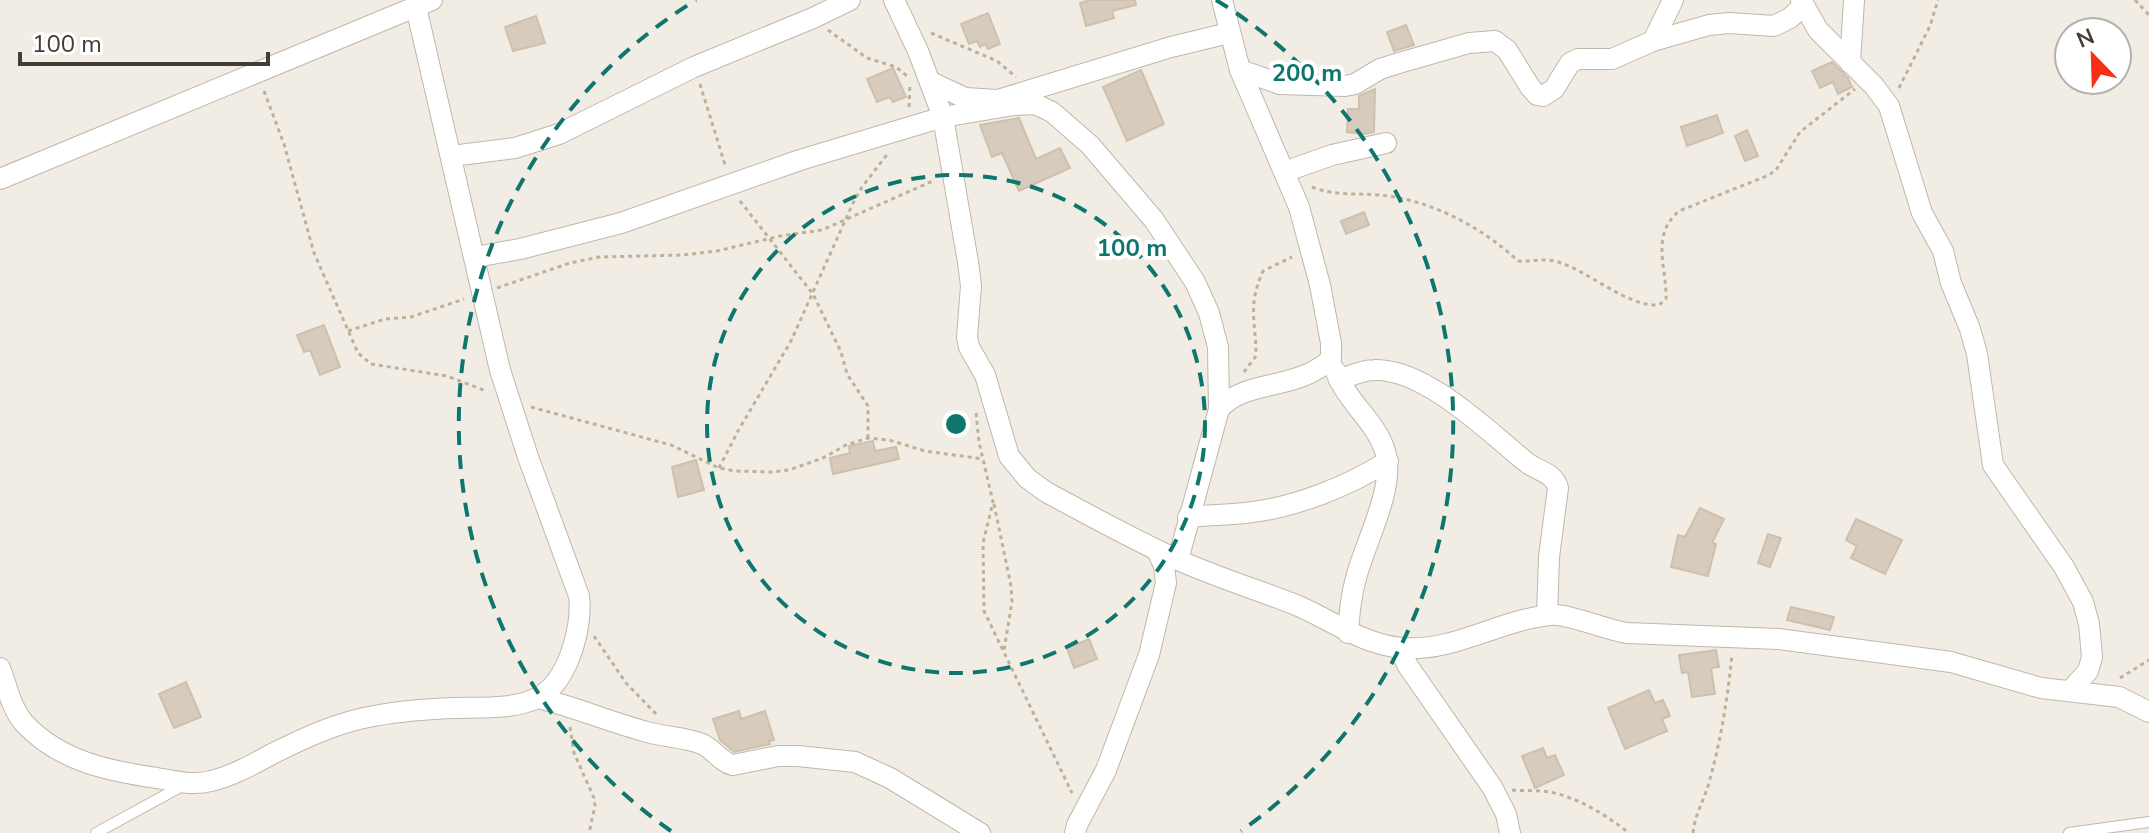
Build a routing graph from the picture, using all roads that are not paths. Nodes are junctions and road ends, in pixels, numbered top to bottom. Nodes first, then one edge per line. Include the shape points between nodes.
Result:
1 (850, 0) edge
2 (894, 0) edge
3 (1222, 0) edge
4 (1673, 0) edge
5 (1854, 0) edge
6 (424, 3) edge
7 (1802, 3) edge
8 (1229, 33) junction
9 (1653, 41) junction
10 (1850, 63) junction
11 (1240, 70) junction
12 (931, 82) junction
13 (943, 117) junction
14 (1386, 143) dead end
15 (452, 156) junction
16 (1286, 171) junction
17 (0, 179) edge
18 (475, 257) junction
19 (1331, 359) junction
20 (1339, 380) junction
21 (1224, 404) junction
22 (1388, 461) junction
23 (1188, 517) junction
24 (1157, 550) junction
25 (1178, 560) junction
26 (1547, 615) junction
27 (1348, 633) junction
28 (1399, 648) junction
29 (0, 668) edge
30 (2070, 691) junction
31 (538, 698) junction
32 (2149, 712) edge
33 (187, 783) junction
34 (2149, 822) edge
35 (1079, 824) edge
36 (2086, 832) edge
37 (96, 833) edge
38 (980, 833) edge
39 (1510, 833) edge
40 (2069, 833) edge

1 - 15 street via 694,67 559,134 515,148
2 - 12 street
3 - 8 street
4 - 9 street
5 - 10 street
6 - 15 street
6 - 17 street
7 - 9 street via 1774,26 1709,25
7 - 10 street via 1818,30
8 - 11 street
8 - 12 street via 998,100 965,98
9 - 11 street via 1612,59 1578,59 1543,96 1495,41 1399,63 1345,86 1280,84
10 - 30 street via 1889,106 1916,195 1943,251 1977,354 1993,465 2083,602 2092,657 2088,671
11 - 16 street
12 - 13 street
13 - 18 street via 607,227
13 - 21 street via 1035,104 1090,145 1154,220 1195,282 1218,347
13 - 24 street via 971,286 967,337 985,375 1009,456 1046,492
14 - 16 street
15 - 18 street
16 - 19 street via 1312,253
18 - 31 street via 509,401 573,575 581,612 564,668
19 - 20 street
19 - 21 street via 1303,378 1253,390
20 - 22 street via 1377,434
20 - 26 street via 1374,369 1419,383 1557,482
21 - 23 street
22 - 23 street via 1352,481 1279,506
22 - 27 street via 1385,490 1355,580
23 - 25 street
24 - 25 street
24 - 35 street via 1166,583 1149,655 1106,770
25 - 27 street via 1296,605
26 - 28 street via 1447,645
26 - 30 street via 1627,633 1778,639 1951,662
27 - 28 street
28 - 39 street via 1492,787
29 - 33 street via 23,722 75,759 106,770
30 - 32 street via 2119,697
31 - 33 street via 350,721 224,777
31 - 38 street via 701,744 733,765 778,756 855,762
33 - 37 lane
34 - 36 lane
36 - 40 lane

